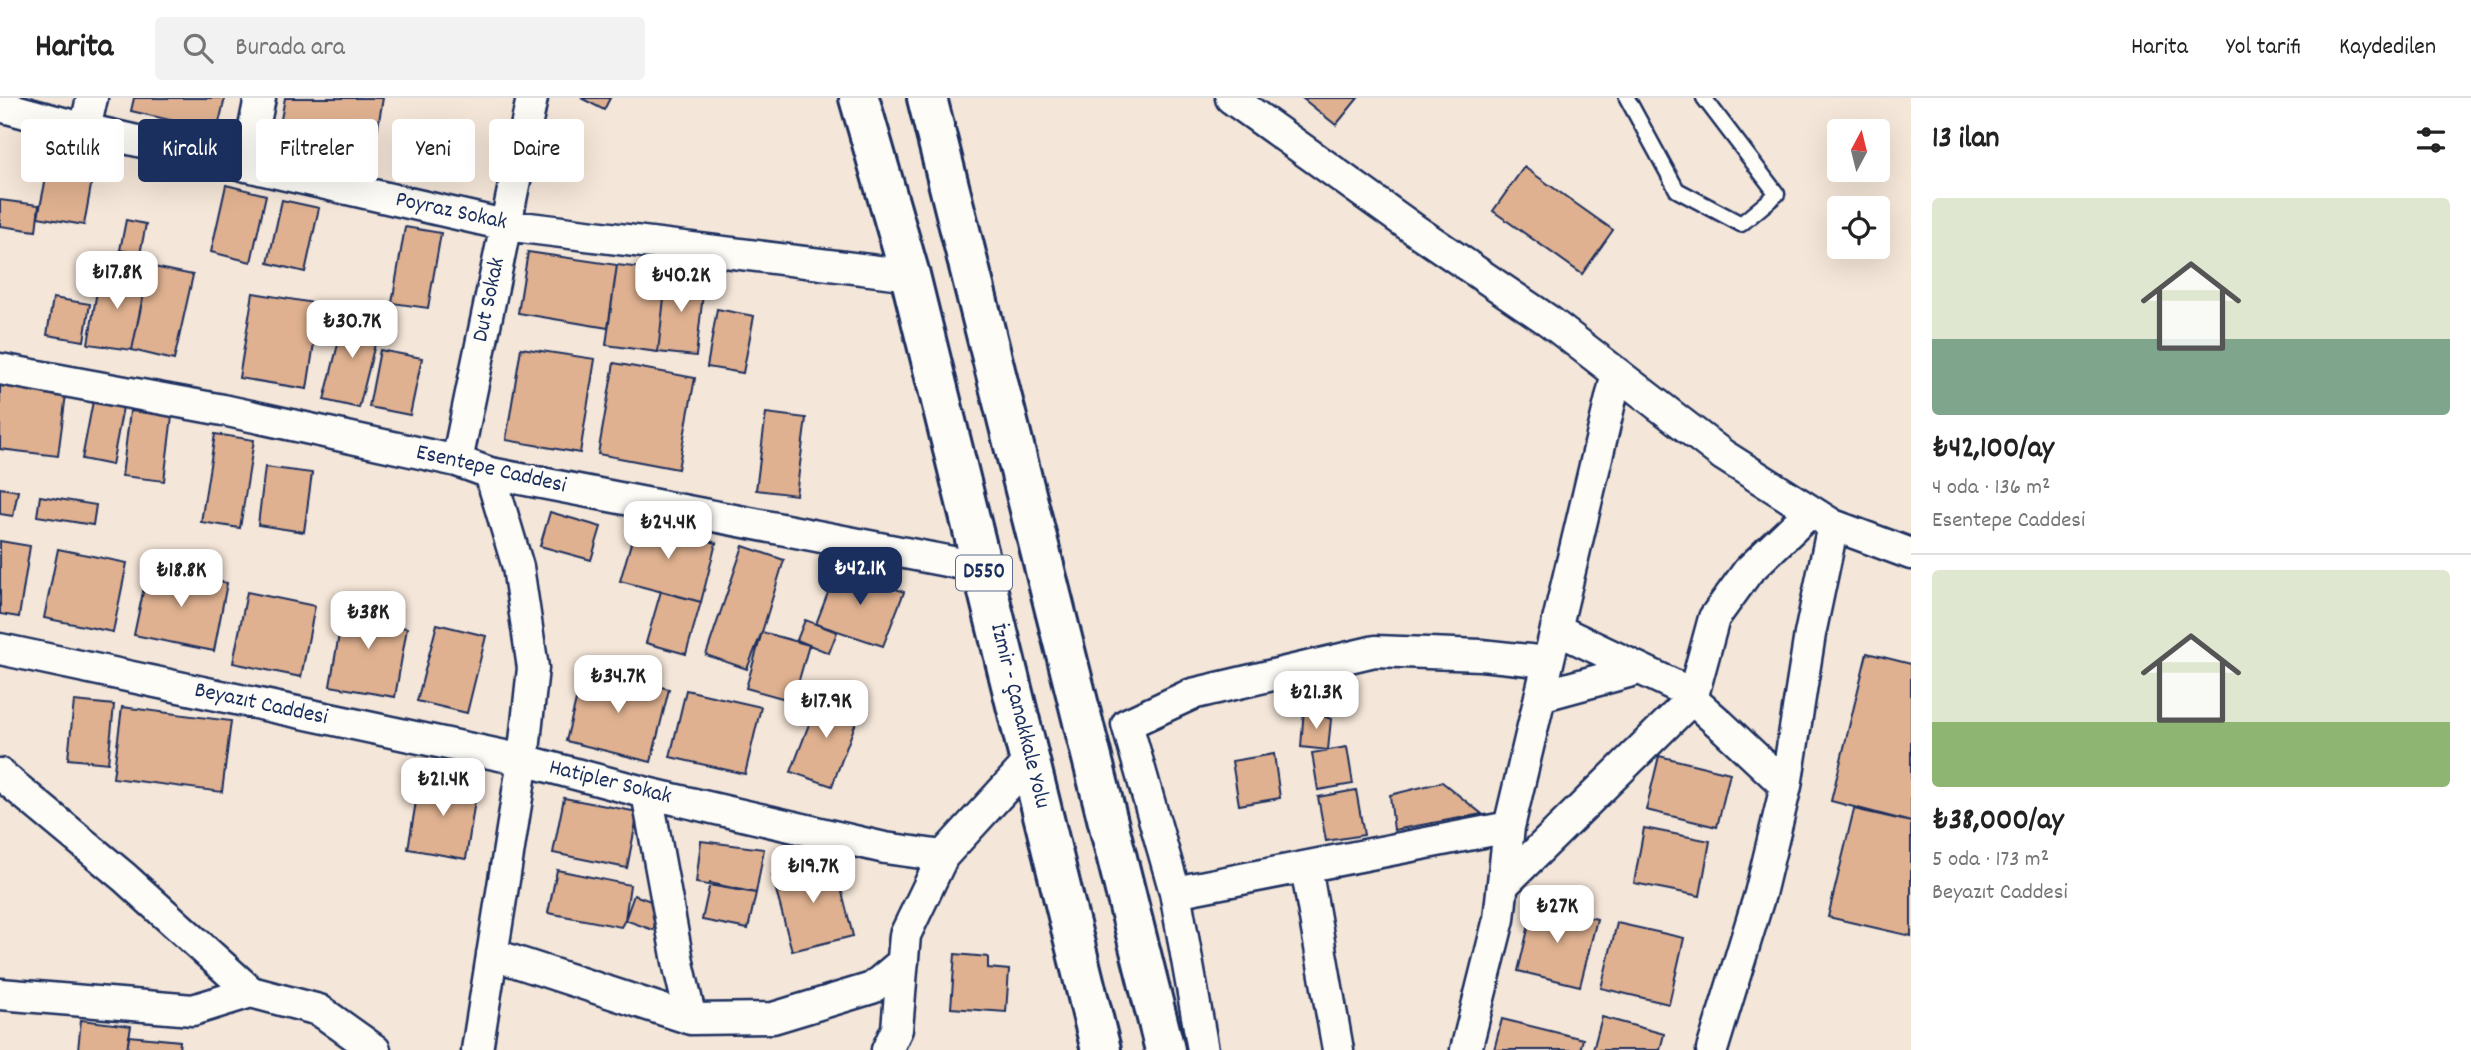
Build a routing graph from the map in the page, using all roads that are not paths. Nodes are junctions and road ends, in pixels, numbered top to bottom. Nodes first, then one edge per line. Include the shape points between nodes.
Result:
1 (92, 98) edge
2 (260, 98) edge
3 (532, 98) edge
4 (859, 98) edge
5 (927, 98) edge
6 (1231, 98) edge
7 (1628, 98) edge
8 (1704, 98) edge
9 (0, 106) edge
10 (48, 119) edge
11 (87, 119) edge
12 (124, 138) edge
13 (246, 166) junction
14 (505, 225) junction
15 (910, 275) junction
16 (0, 369) edge
17 (1617, 373) junction
18 (457, 461) junction
19 (490, 473) junction
20 (1822, 518) junction
21 (1911, 554) edge
22 (983, 568) junction
23 (1556, 629) junction
24 (0, 649) edge
25 (1548, 662) junction
26 (1639, 669) junction
27 (1540, 696) junction
28 (1692, 699) junction
29 (523, 760) junction
30 (1030, 761) junction
31 (0, 774) edge
32 (1786, 786) junction
33 (647, 793) junction
34 (1509, 827) junction
35 (943, 856) junction
36 (1306, 867) junction
37 (1503, 886) junction
38 (1175, 892) junction
39 (492, 954) junction
40 (903, 962) junction
41 (251, 992) junction
42 (0, 994) edge
43 (691, 1019) junction
44 (374, 1050) edge
45 (477, 1050) edge
46 (887, 1050) edge
47 (1101, 1050) edge
48 (1166, 1050) edge
49 (1203, 1050) edge
50 (1338, 1050) edge
51 (1466, 1050) edge
52 (1712, 1050) edge

1 - 11 street
2 - 13 street
3 - 14 street, Dut Sokak
4 - 15 highway, İzmir - Çanakkale Yolu / D550
5 - 48 highway, D550
6 - 17 street
7 - 8 lane via 1676,190 1741,224 1777,194
9 - 10 street, Poyraz Sokak
12 - 13 street, Poyraz Sokak
13 - 14 street, Poyraz Sokak
14 - 15 street, Poyraz Sokak
14 - 18 street, Dut Sokak
15 - 22 highway, İzmir - Çanakkale Yolu / D550
16 - 18 street, Esentepe Caddesi via 223,410
17 - 20 street via 1723,455
17 - 23 street
18 - 19 street, Esentepe Caddesi
19 - 22 street, Esentepe Caddesi
19 - 29 street, Hatipler Sokak via 518,567 533,668
20 - 21 street
20 - 28 street via 1748,571 1714,618
20 - 32 street via 1810,634
22 - 30 highway, İzmir - Çanakkale Yolu / D550
23 - 25 street
23 - 26 street
24 - 29 street, Beyazıt Caddesi
25 - 27 street
25 - 38 street via 1375,651 1192,694 1127,724
26 - 27 street
26 - 28 street via 1678,687
27 - 34 street
28 - 32 street
28 - 37 street
29 - 33 street, Hatipler Sokak
29 - 39 street
30 - 35 street
30 - 47 highway, İzmir - Çanakkale Yolu / D550
31 - 41 street via 124,877
32 - 52 street via 1760,894
33 - 35 street, Hatipler Sokak via 885,848
33 - 43 street
34 - 36 street
34 - 37 street
35 - 40 street via 905,935
36 - 38 street
36 - 50 street
37 - 51 street
38 - 49 street
39 - 43 street
39 - 45 street
40 - 43 street via 872,989 773,1018
40 - 46 street via 897,1029
41 - 42 street via 193,1010
41 - 44 street via 319,1010

